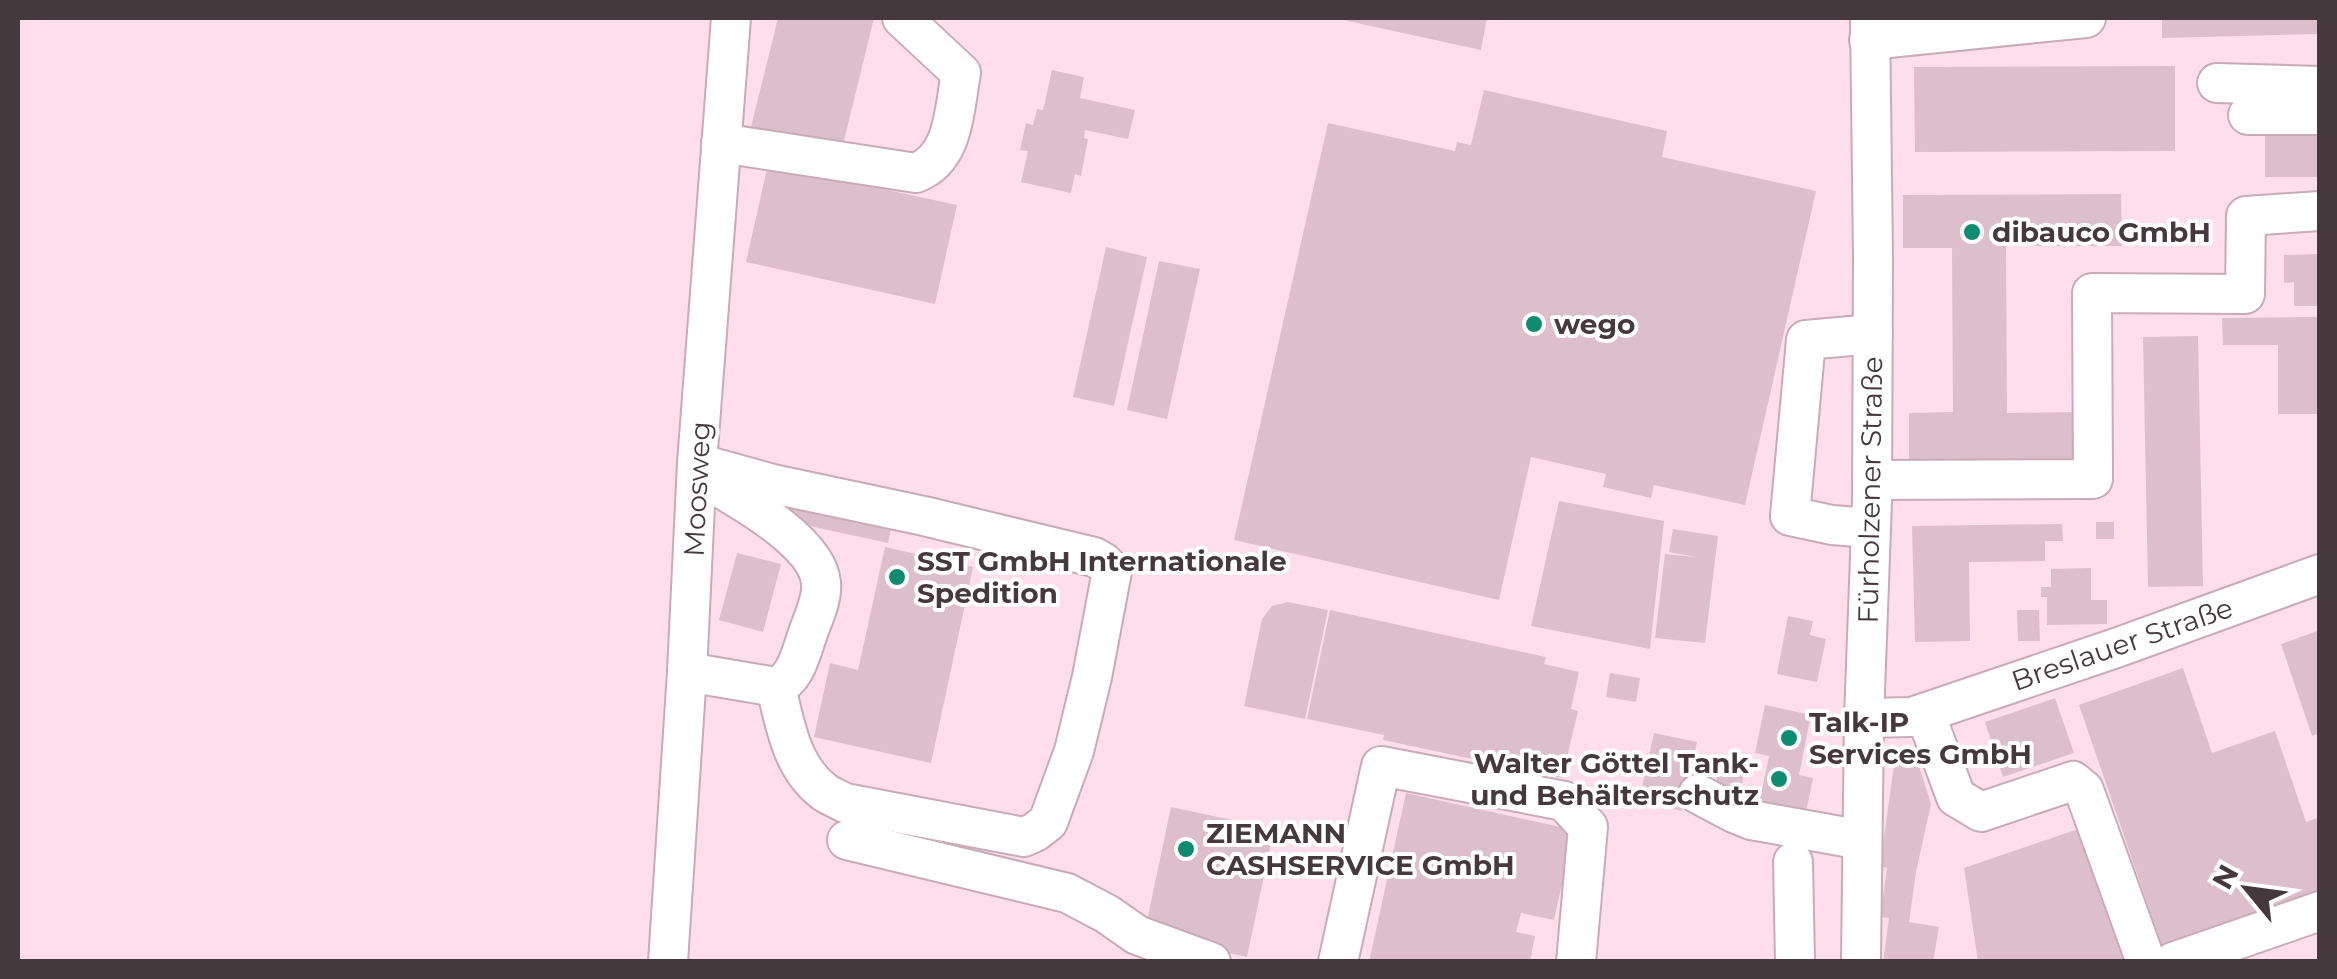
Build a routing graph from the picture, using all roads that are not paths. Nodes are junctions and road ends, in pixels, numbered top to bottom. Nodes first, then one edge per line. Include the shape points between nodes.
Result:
1 (731, 18) edge
2 (902, 18) edge
3 (2086, 18) edge
4 (1870, 29) edge
5 (2218, 83) dead end
6 (2320, 86) edge
7 (2248, 114) dead end
8 (2320, 115) edge
9 (721, 143) junction
10 (2320, 211) edge
11 (1873, 334) junction
12 (697, 468) junction
13 (1872, 480) junction
14 (1872, 528) junction
15 (2320, 574) edge
16 (688, 672) junction
17 (776, 687) junction
18 (1925, 713) junction
19 (1864, 718) junction
20 (1698, 794) dead end
21 (847, 840) dead end
22 (1862, 840) junction
23 (1793, 862) dead end
24 (2320, 911) edge
25 (668, 962) edge
26 (1211, 962) edge
27 (1338, 962) edge
28 (1576, 962) edge
29 (1796, 962) edge
30 (1861, 962) edge
31 (2146, 962) edge
32 (2173, 962) edge

1 - 9 street, Moosweg
2 - 9 street via 961,73 949,139 930,168 916,173
3 - 4 street
4 - 11 street, Fürholzener Straße via 1856,175
5 - 6 street
7 - 8 street
9 - 12 street, Moosweg
10 - 13 street via 2246,216 2246,294 2092,294 2093,479
11 - 13 street, Fürholzener Straße
11 - 14 street via 1806,340 1790,516
12 - 16 street, Moosweg
12 - 17 street via 789,536 821,580 798,661 787,682
12 - 17 street via 1094,557 1112,571 1074,751 1048,822 1024,837 845,803 823,792 790,748
13 - 14 street, Fürholzener Straße
14 - 19 street, Fürholzener Straße
15 - 18 street, Breslauer Straße
16 - 17 street
16 - 25 street, Moosweg
18 - 19 street, Breslauer Straße
18 - 31 street via 1956,798 1981,812 2073,782 2084,790
19 - 22 street, Fürholzener Straße
20 - 22 street via 1751,820
21 - 26 street via 1067,893 1137,935
22 - 30 street, Fürholzener Straße
23 - 29 street
24 - 32 street
27 - 28 street via 1381,766 1564,800 1588,827

